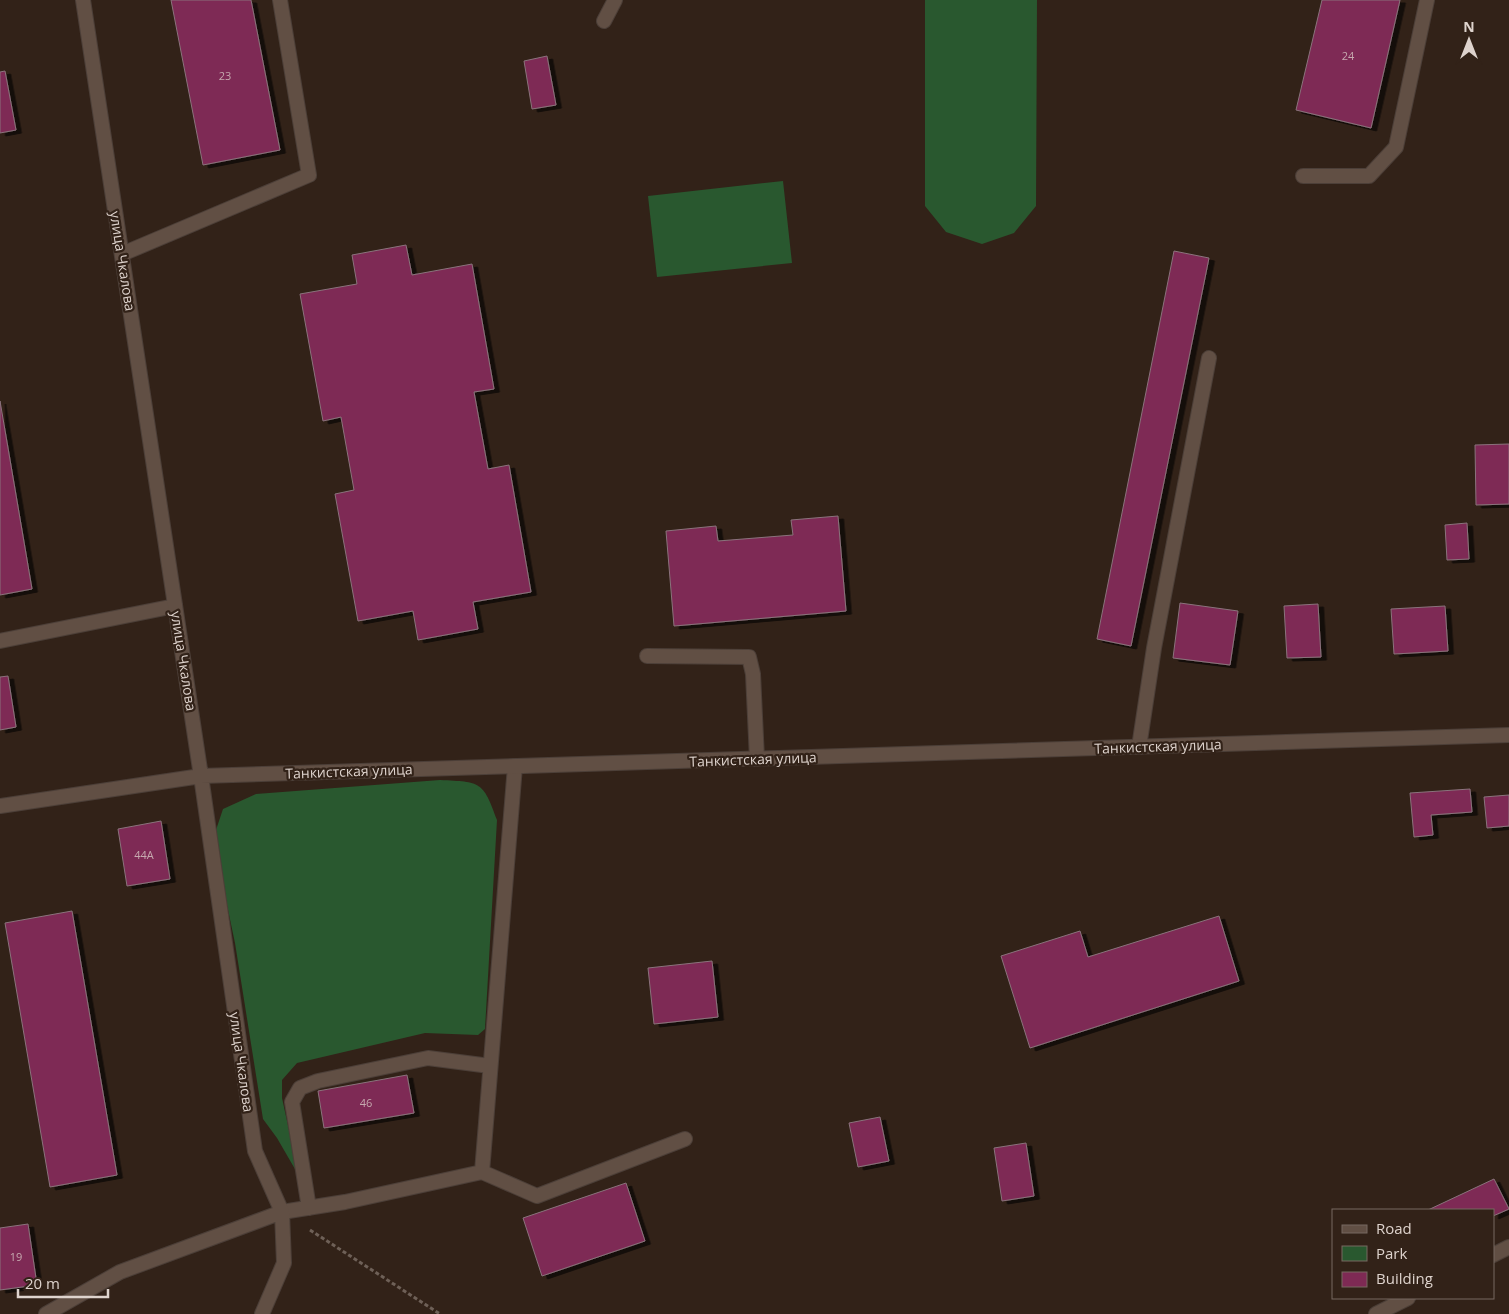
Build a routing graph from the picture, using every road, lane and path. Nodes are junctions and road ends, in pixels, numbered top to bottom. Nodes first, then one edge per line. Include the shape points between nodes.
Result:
1 (83, 0) edge
2 (280, 0) edge
3 (615, 0) edge
4 (1427, 0) edge
5 (604, 21) dead end
6 (1303, 176) dead end
7 (122, 254) junction
8 (1209, 358) dead end
9 (175, 606) junction
10 (0, 641) edge
11 (647, 656) dead end
12 (1509, 735) edge
13 (1138, 747) junction
14 (757, 759) junction
15 (514, 766) junction
16 (201, 776) junction
17 (0, 806) edge
18 (490, 1066) junction
19 (685, 1139) dead end
20 (482, 1172) junction
21 (309, 1208) junction
22 (282, 1212) junction
23 (1509, 1247) edge
24 (1494, 1254) edge
25 (1406, 1299) edge
26 (46, 1314) edge
27 (262, 1314) edge
28 (440, 1314) edge
29 (1376, 1314) edge

1 - 7 street, улица Чкалова
2 - 7 street via 309,175
3 - 5 street
4 - 6 street via 1396,147 1369,176
7 - 9 street, улица Чкалова
8 - 13 street
9 - 10 street
9 - 16 street, улица Чкалова
11 - 14 street via 750,658
12 - 13 street, Танкистская улица
13 - 14 street, Танкистская улица
14 - 15 street, Танкистская улица
15 - 16 street, Танкистская улица
15 - 18 street
16 - 17 street, Танкистская улица
16 - 22 street, улица Чкалова via 254,1151
18 - 20 street
18 - 21 street via 428,1058 318,1081 300,1088 292,1102
19 - 20 street via 537,1196
20 - 21 street
21 - 22 street
22 - 26 street via 120,1272
22 - 27 street, улица Чкалова via 284,1263
22 - 28 path
23 - 24 street
25 - 29 street

